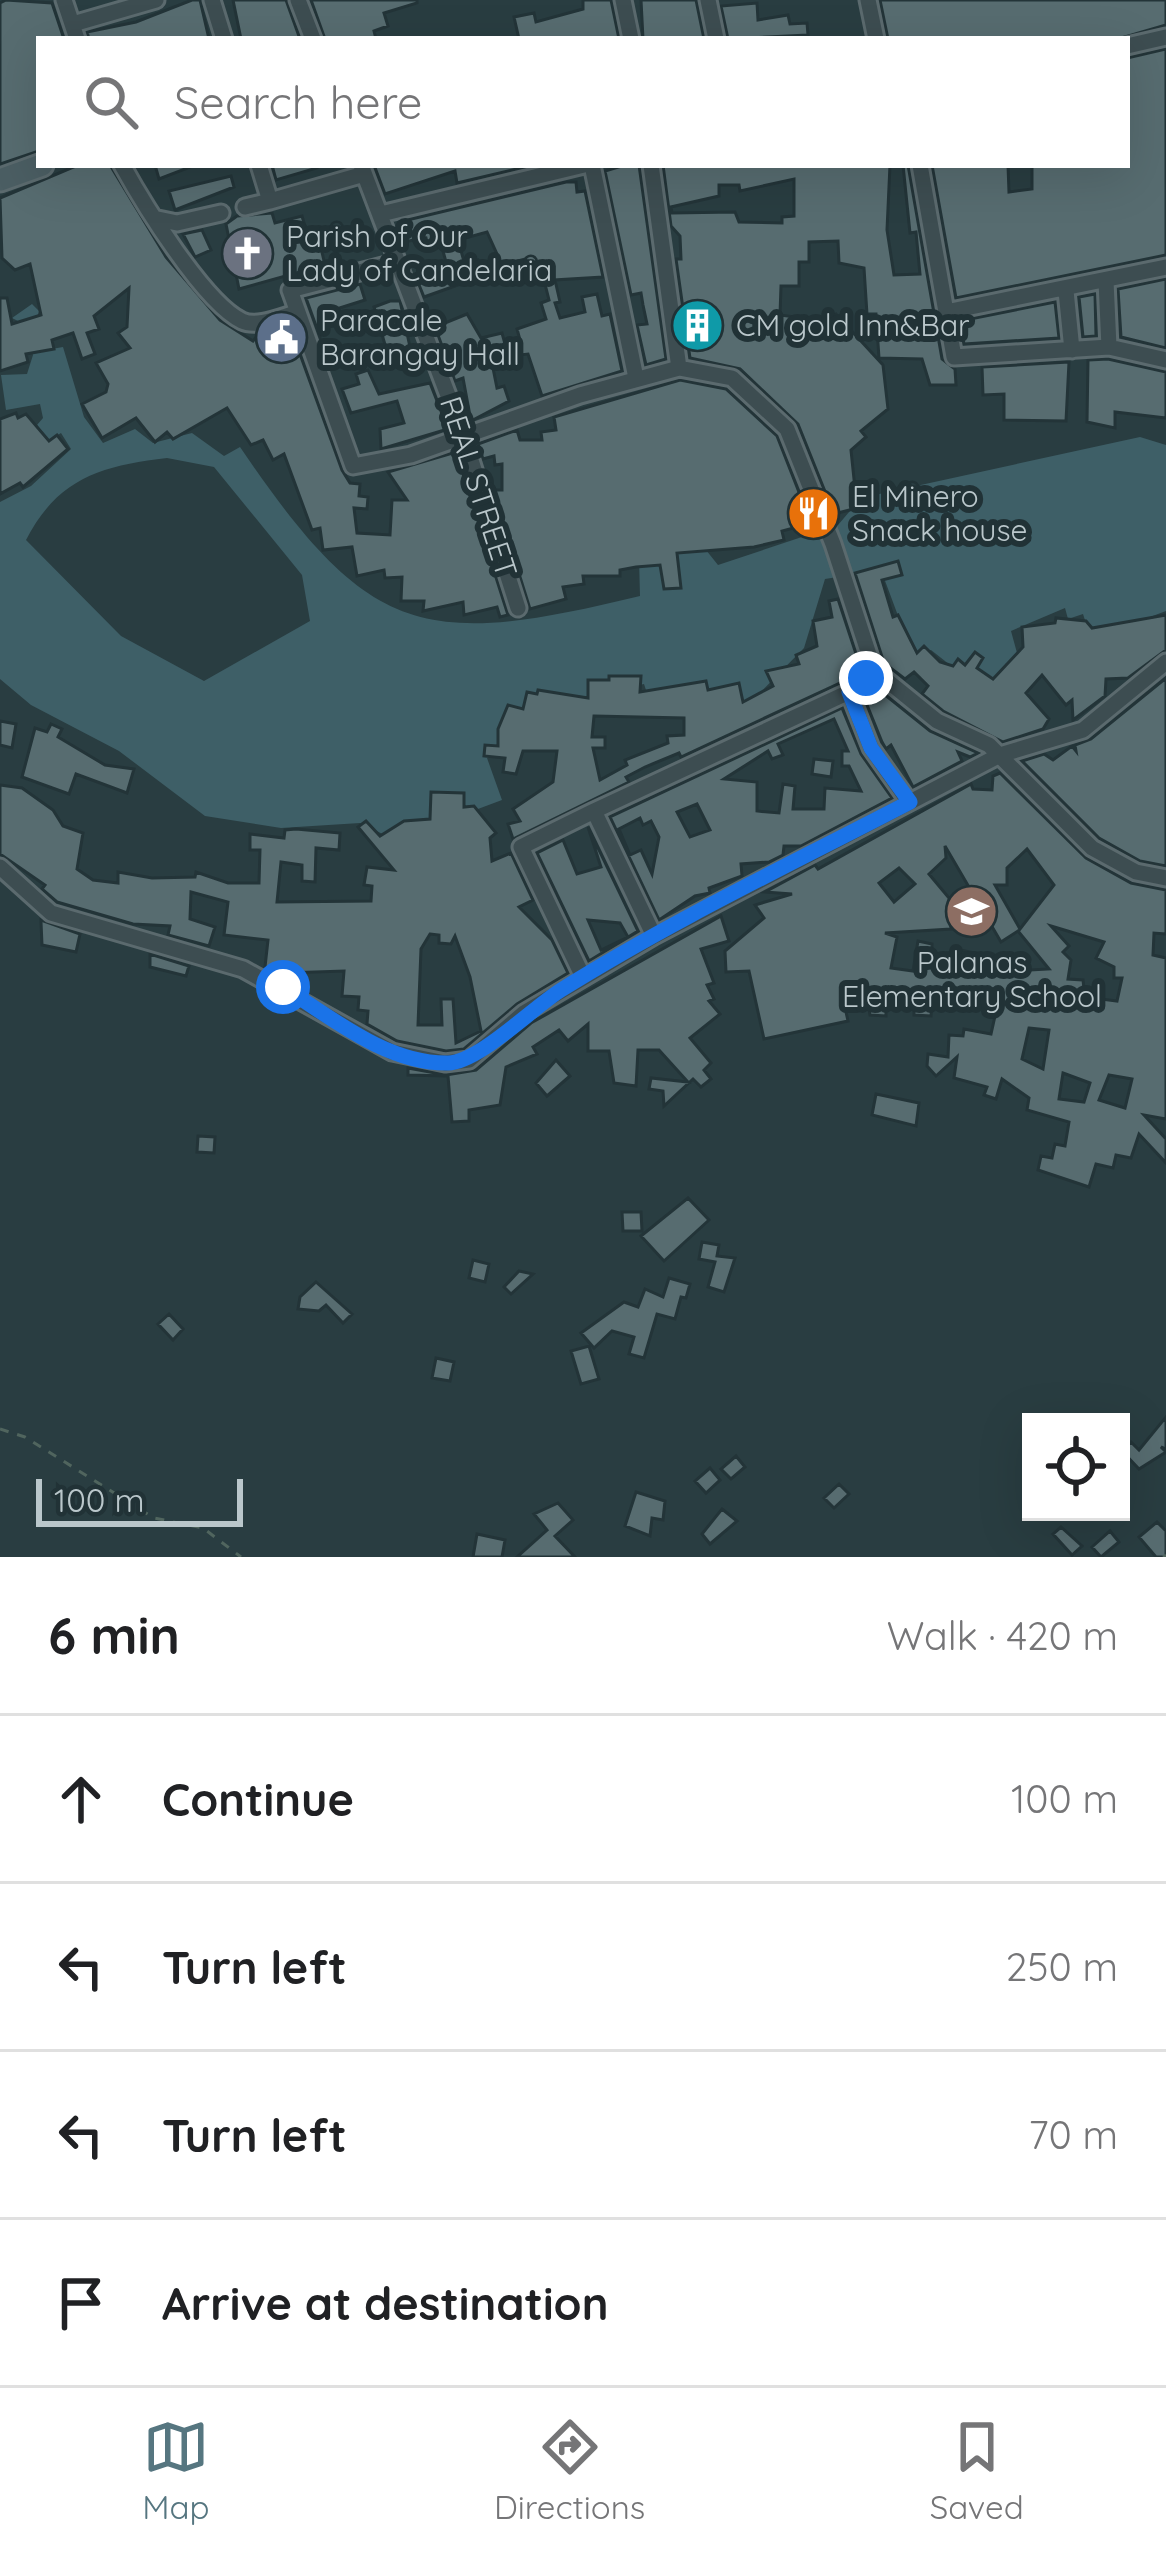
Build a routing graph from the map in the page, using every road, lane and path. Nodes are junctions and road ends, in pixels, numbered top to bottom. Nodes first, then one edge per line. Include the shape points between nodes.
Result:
1 (64, 0) edge
2 (156, 0) edge
3 (212, 0) edge
4 (298, 0) edge
5 (623, 0) edge
6 (708, 0) edge
7 (868, 0) edge
8 (75, 32) edge
9 (223, 36) edge
10 (312, 36) edge
11 (630, 36) edge
12 (715, 36) edge
13 (875, 36) edge
14 (1166, 37) edge
15 (1130, 45) edge
16 (36, 167) edge
17 (124, 168) edge
18 (261, 168) edge
19 (575, 168) edge
20 (589, 168) edge
21 (651, 168) edge
22 (921, 168) edge
23 (363, 170) edge
24 (0, 180) edge
25 (270, 201) junction
26 (244, 207) dead end
27 (221, 213) dead end
28 (381, 214) junction
29 (158, 219) junction
30 (398, 262) junction
31 (1166, 267) edge
32 (1106, 280) junction
33 (1066, 291) junction
34 (296, 313) junction
35 (946, 313) junction
36 (1109, 347) junction
37 (1072, 350) junction
38 (1166, 360) edge
39 (679, 368) junction
40 (636, 378) junction
41 (463, 435) junction
42 (518, 608) dead end
43 (1166, 662) edge
44 (874, 670) junction
45 (849, 692) junction
46 (1000, 755) junction
47 (910, 802) junction
48 (593, 811) junction
49 (0, 867) edge
50 (1166, 878) edge
51 (654, 936) junction
52 (583, 976) junction
53 (0, 1430) edge
54 (241, 1557) edge

1 - 8 street
2 - 8 street
3 - 9 street
4 - 10 street
5 - 11 street
6 - 12 street
7 - 13 street
14 - 15 street
16 - 24 main road
17 - 29 street
18 - 25 street
19 - 28 street
20 - 40 street
21 - 39 street
22 - 35 street
23 - 25 street
23 - 28 street, REAL STREET
25 - 26 street
27 - 29 street
28 - 30 street, REAL STREET
29 - 34 street via 239,320
30 - 34 street via 290,290
30 - 41 street, REAL STREET
31 - 32 street
32 - 33 street
32 - 36 street
33 - 35 street
33 - 37 street
34 - 41 street via 353,466
35 - 37 street via 961,360
36 - 37 street
36 - 38 street
39 - 40 street
39 - 44 street via 732,378 787,429
40 - 41 street
41 - 42 street, REAL STREET
43 - 46 street via 1083,730
44 - 45 street
44 - 46 street via 938,721
45 - 47 street via 871,748
45 - 48 street
46 - 47 street
46 - 50 street via 1092,848
47 - 51 street
48 - 51 street
48 - 52 street via 521,847
49 - 52 street via 51,913 243,969 392,1052 425,1060 469,1060
51 - 52 street
53 - 54 path via 26,1437 154,1517 203,1528

